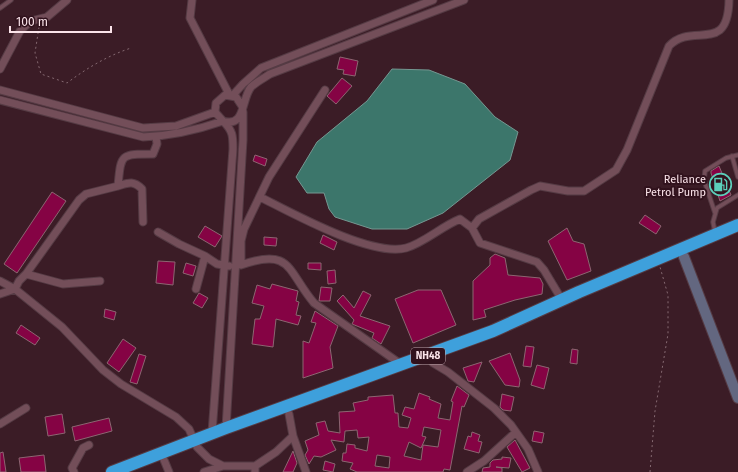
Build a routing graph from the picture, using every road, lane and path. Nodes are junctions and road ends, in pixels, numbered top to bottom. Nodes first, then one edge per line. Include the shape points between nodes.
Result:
1 (11, 0) edge
2 (67, 0) edge
3 (192, 0) edge
4 (433, 0) edge
5 (464, 0) edge
6 (729, 0) edge
7 (0, 8) edge
8 (40, 19) junction
9 (131, 48) dead end
10 (0, 69) edge
11 (0, 90) edge
12 (325, 90) dead end
13 (231, 95) junction
14 (0, 100) edge
15 (242, 108) junction
16 (215, 112) junction
17 (223, 121) junction
18 (156, 137) junction
19 (738, 155) edge
20 (732, 156) junction
21 (738, 177) edge
22 (118, 186) junction
23 (738, 196) edge
24 (260, 197) junction
25 (715, 213) junction
26 (143, 222) dead end
27 (738, 225) edge
28 (472, 228) junction
29 (158, 232) dead end
30 (738, 234) edge
31 (715, 235) junction
32 (205, 256) junction
33 (684, 257) junction
34 (238, 265) junction
35 (224, 266) junction
36 (660, 267) junction
37 (26, 274) junction
38 (0, 281) edge
39 (100, 281) dead end
40 (16, 289) junction
41 (196, 289) dead end
42 (0, 294) edge
43 (562, 300) junction
44 (432, 359) junction
45 (403, 365) junction
46 (365, 383) junction
47 (738, 398) edge
48 (26, 408) dead end
49 (289, 414) junction
50 (0, 424) edge
51 (226, 428) junction
52 (516, 432) junction
53 (212, 433) junction
54 (293, 436) junction
55 (195, 444) junction
56 (89, 445) dead end
57 (164, 460) junction
58 (223, 466) junction
59 (255, 469) edge
60 (74, 472) edge
61 (112, 472) edge
62 (133, 472) edge
63 (169, 472) edge
64 (204, 472) edge
65 (306, 472) edge
66 (467, 472) edge
67 (538, 472) edge
68 (650, 472) edge

1 - 7 lane
2 - 8 street via 47,17
3 - 13 street via 190,18
4 - 13 street via 261,68
5 - 15 street via 270,74 251,87
6 - 28 street via 726,22 718,32 676,38 669,46 627,150 616,170 584,191 540,186 479,219
8 - 9 path via 34,53 41,74 67,83 110,55
8 - 10 street via 31,21 20,31
11 - 16 street via 142,128 176,126
12 - 24 street via 269,177
13 - 15 street via 239,99
13 - 16 street via 218,100
14 - 18 street via 143,138
15 - 17 street via 242,114 236,120
15 - 34 street
16 - 17 street
17 - 18 street
17 - 35 street via 233,135
18 - 22 street via 157,144 153,154 125,156 120,163
19 - 20 lane
20 - 21 lane
20 - 25 lane via 708,167 705,171 704,180
22 - 26 street via 131,182 142,189
22 - 37 street via 86,194 79,200
23 - 25 lane via 721,204
24 - 28 street via 324,229 380,248 407,247 460,219
24 - 34 street via 241,240
25 - 31 lane
27 - 31 highway, NH48
28 - 43 street via 480,243 537,262
29 - 32 street
30 - 33 highway, NH48
31 - 43 highway, NH48
32 - 35 street
32 - 41 street
33 - 36 highway, NH48
33 - 47 street
34 - 35 street
34 - 45 street via 260,259 281,260 295,274 314,303
34 - 51 street
35 - 53 street
36 - 44 highway, NH48 via 496,339
36 - 68 path via 668,295 668,334 655,410
37 - 39 street via 63,284
37 - 40 street
38 - 40 street
40 - 42 street
40 - 55 street via 62,327 103,370 121,384 176,417 189,429
43 - 44 highway, NH48
44 - 45 highway, NH48
44 - 46 highway, NH48
44 - 52 street via 494,408
45 - 46 highway, NH48
46 - 49 highway, NH48
46 - 51 highway, NH48
48 - 50 street
49 - 54 street
49 - 55 highway, NH48
51 - 53 highway, NH48
52 - 66 street via 484,461
52 - 67 street via 528,449
53 - 55 highway, NH48
54 - 59 street
54 - 65 street
55 - 57 highway, NH48
55 - 58 street via 209,459
55 - 61 highway, NH48
56 - 60 street via 83,448 72,468
57 - 62 highway, NH48
57 - 63 street
58 - 59 street
58 - 64 street

